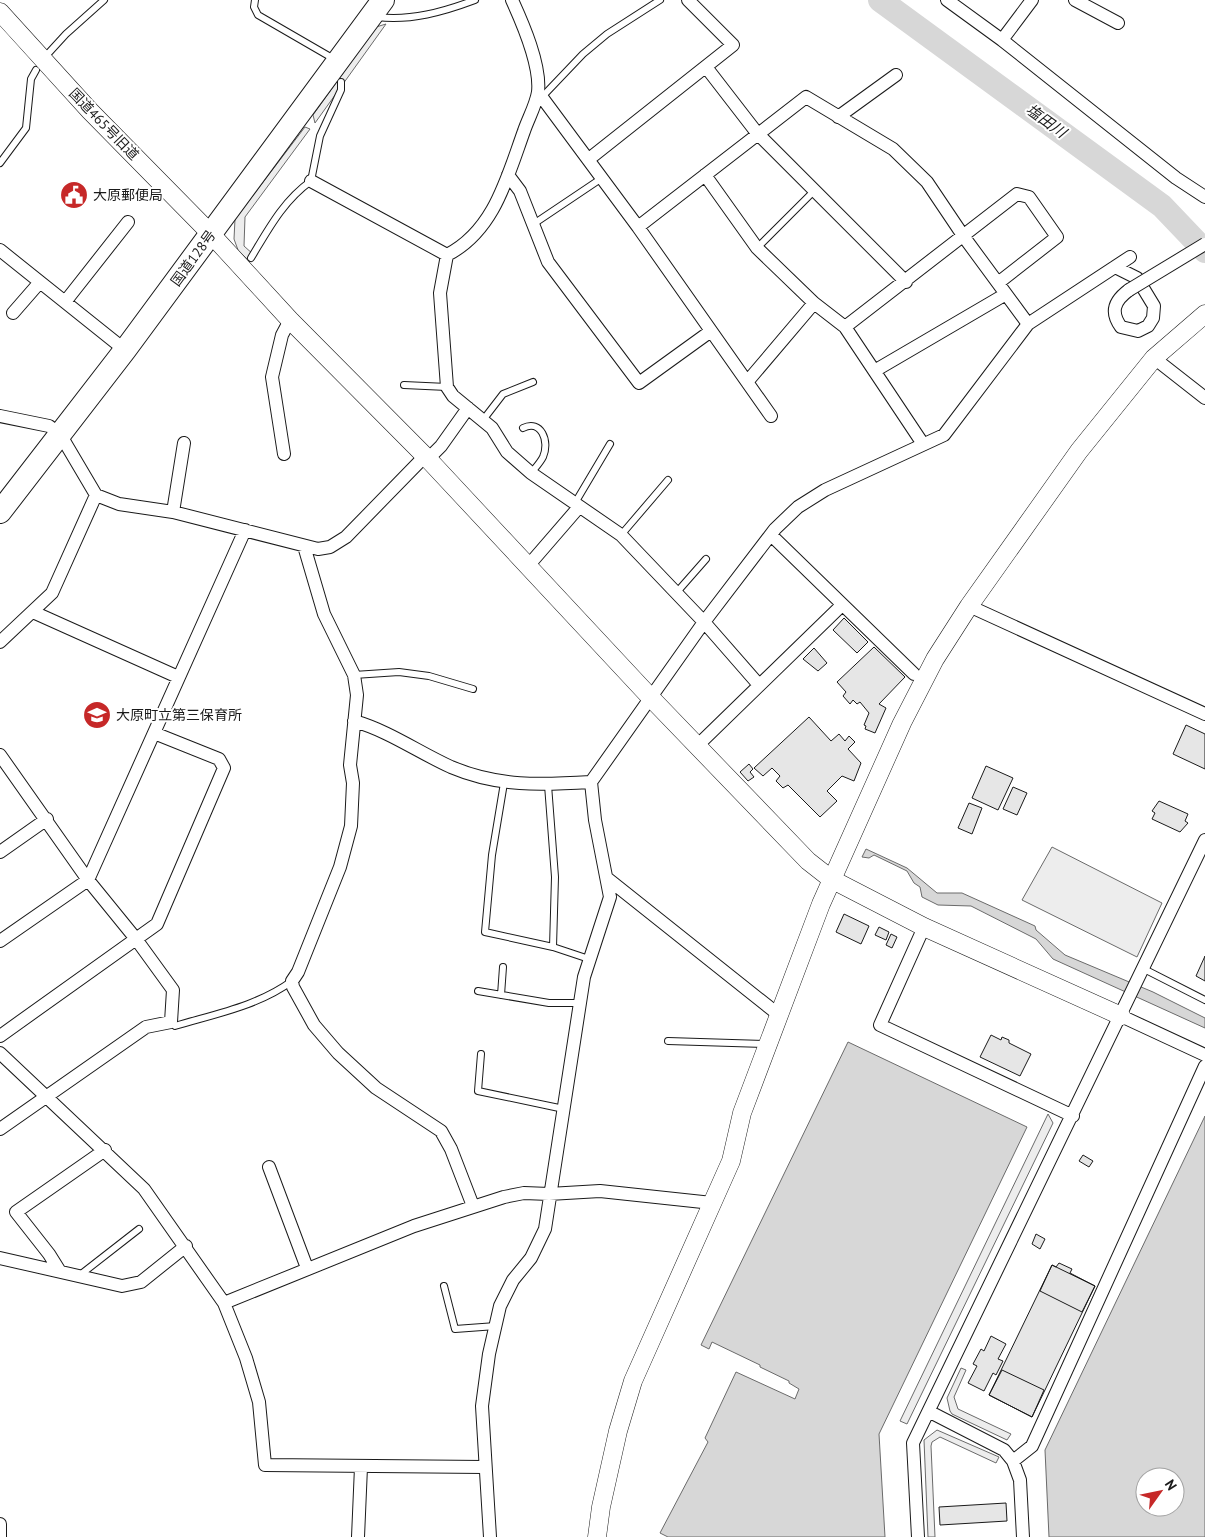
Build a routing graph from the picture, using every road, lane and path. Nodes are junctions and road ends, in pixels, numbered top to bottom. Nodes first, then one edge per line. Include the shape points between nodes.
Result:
1 (104, 0) edge
2 (255, 0) edge
3 (475, 0) edge
4 (512, 0) edge
5 (660, 0) edge
6 (688, 0) edge
7 (947, 0) edge
8 (1032, 0) edge
9 (1084, 2) edge
10 (376, 8) edge
11 (0, 13) edge
12 (1118, 23) dead end
13 (1002, 40) junction
14 (39, 65) junction
15 (706, 67) junction
16 (339, 72) junction
17 (896, 74) dead end
18 (540, 94) junction
19 (838, 117) junction
20 (757, 133) junction
21 (589, 159) junction
22 (0, 163) edge
23 (508, 175) junction
24 (705, 175) junction
25 (602, 178) junction
26 (311, 181) junction
27 (815, 190) junction
28 (1205, 197) edge
29 (128, 222) dead end
30 (532, 225) junction
31 (638, 227) junction
32 (211, 234) junction
33 (964, 237) junction
34 (1205, 244) edge
35 (756, 248) junction
36 (0, 250) edge
37 (447, 255) junction
38 (1130, 257) dead end
39 (251, 258) dead end
40 (1115, 267) junction
41 (40, 282) junction
42 (906, 282) junction
43 (998, 283) junction
44 (1006, 294) junction
45 (65, 302) junction
46 (814, 303) junction
47 (13, 313) dead end
48 (1205, 314) edge
49 (290, 320) junction
50 (1028, 324) junction
51 (845, 327) junction
52 (711, 331) junction
53 (125, 350) junction
54 (1154, 358) junction
55 (876, 370) junction
56 (533, 382) dead end
57 (747, 382) junction
58 (404, 385) dead end
59 (447, 387) junction
60 (1205, 398) edge
61 (468, 408) junction
62 (0, 416) edge
63 (771, 416) dead end
64 (483, 420) junction
65 (523, 428) dead end
66 (60, 434) junction
67 (184, 443) dead end
68 (610, 444) dead end
69 (923, 444) junction
70 (284, 454) dead end
71 (426, 458) junction
72 (531, 473) junction
73 (668, 480) dead end
74 (96, 495) junction
75 (577, 505) junction
76 (0, 512) edge
77 (173, 512) junction
78 (245, 530) junction
79 (621, 535) junction
80 (771, 535) junction
81 (304, 546) junction
82 (706, 559) dead end
83 (528, 566) junction
84 (677, 592) junction
85 (842, 605) junction
86 (969, 606) junction
87 (33, 612) junction
88 (704, 622) junction
89 (0, 642) edge
90 (914, 674) dead end
91 (354, 675) junction
92 (178, 676) junction
93 (759, 685) junction
94 (473, 689) dead end
95 (651, 698) junction
96 (1205, 714) edge
97 (354, 721) junction
98 (154, 733) junction
99 (697, 746) junction
100 (1, 758) edge
101 (591, 782) junction
102 (504, 783) junction
103 (548, 785) junction
104 (46, 819) junction
105 (1205, 840) edge
106 (0, 852) edge
107 (608, 879) junction
108 (831, 879) junction
109 (88, 880) junction
110 (924, 927) junction
111 (136, 939) junction
112 (0, 941) edge
113 (553, 947) junction
114 (589, 960) junction
115 (503, 967) dead end
116 (1143, 970) junction
117 (292, 981) junction
118 (478, 991) dead end
119 (500, 995) junction
120 (1205, 1000) edge
121 (580, 1003) junction
122 (778, 1015) junction
123 (1121, 1016) junction
124 (171, 1022) junction
125 (0, 1036) edge
126 (668, 1041) dead end
127 (768, 1044) junction
128 (0, 1053) edge
129 (481, 1054) dead end
130 (1205, 1055) edge
131 (1205, 1066) edge
132 (46, 1095) junction
133 (564, 1109) junction
134 (1073, 1116) junction
135 (0, 1129) edge
136 (105, 1150) junction
137 (269, 1167) dead end
138 (549, 1194) junction
139 (712, 1203) junction
140 (473, 1206) junction
141 (139, 1229) dead end
142 (186, 1246) junction
143 (0, 1258) edge
144 (307, 1268) junction
145 (59, 1270) junction
146 (80, 1275) junction
147 (444, 1286) dead end
148 (224, 1303) junction
149 (496, 1326) junction
150 (930, 1412) junction
151 (1013, 1461) junction
152 (361, 1467) junction
153 (484, 1467) junction
154 (0, 1524) edge
155 (0, 1537) edge
156 (358, 1537) edge
157 (490, 1537) edge
158 (597, 1537) edge
159 (918, 1537) edge
160 (1023, 1537) edge

1 - 14 lane via 66,34
2 - 16 lane via 258,16
3 - 10 lane via 441,13 394,19
4 - 18 street via 529,40
5 - 18 lane via 595,44
6 - 15 street via 733,45
7 - 13 street
8 - 13 street
9 - 12 street
10 - 16 highway, 国道128号
11 - 14 street, 国道465号旧道
13 - 28 street via 1160,166
14 - 22 lane via 31,79 26,128
14 - 32 street, 国道465号旧道
15 - 20 street
15 - 21 street
16 - 26 lane via 341,90 320,136
16 - 32 highway, 国道128号
17 - 19 street
18 - 21 street
18 - 23 street
19 - 20 street via 806,96
19 - 33 street via 893,149 927,182
20 - 24 street
20 - 27 street
21 - 25 street
23 - 30 street via 520,191
23 - 37 street via 491,215 457,250
24 - 31 street
24 - 35 street
25 - 30 lane
25 - 31 street
26 - 37 street
26 - 39 lane via 280,210
27 - 35 lane
27 - 42 street
29 - 45 street
30 - 52 street via 548,262 639,383
31 - 52 street
32 - 49 street, 国道465号旧道
32 - 53 highway, 国道128号
33 - 42 street
33 - 43 street
33 - 43 street via 1018,194 1029,197 1057,237
34 - 40 street, bridge via 1129,290 1119,297 1114,306 1114,318 1121,327 1138,331 1148,326 1154,306 1137,278
35 - 46 street
36 - 41 street
37 - 59 street via 440,293
38 - 40 street
40 - 50 street
41 - 45 street
41 - 47 street
42 - 51 street
43 - 44 street
44 - 50 street
44 - 55 street
45 - 53 street
46 - 51 street
46 - 57 street
48 - 54 street
49 - 70 street via 282,335 272,377
49 - 71 street, 国道465号旧道
50 - 69 street via 944,435
51 - 55 street
52 - 57 street
53 - 66 highway, 国道128号
54 - 60 street
54 - 86 street via 1079,451
55 - 69 street
56 - 64 lane via 503,394
57 - 63 street
58 - 59 lane
59 - 61 street
61 - 64 street
61 - 71 street via 441,446
62 - 66 street via 49,426
64 - 72 street via 507,452
65 - 72 lane via 530,424 538,426 546,445 543,456
66 - 74 street
66 - 76 highway, 国道128号
67 - 77 street
68 - 75 lane
69 - 80 street via 825,490 798,508
71 - 81 street via 346,536 330,547
71 - 83 street, 国道465号旧道
72 - 75 street
73 - 79 lane
74 - 77 street via 119,504
74 - 87 street via 52,593
75 - 79 street
75 - 83 street
77 - 78 street
78 - 81 street
78 - 92 street
79 - 84 street
80 - 85 street
80 - 88 street
81 - 91 street via 324,614
82 - 84 lane
83 - 95 street, 国道465号旧道
84 - 88 street
85 - 90 street
85 - 93 street
86 - 96 street
86 - 108 street via 935,659 902,723
87 - 89 street
87 - 92 street
88 - 93 street
88 - 95 street
91 - 94 lane via 399,672 430,676
91 - 97 street via 357,696
92 - 98 street
93 - 99 street
95 - 99 street, 国道465号旧道
95 - 101 street
97 - 102 street via 374,727 452,767
97 - 117 street via 350,765 353,783 351,826 340,867
98 - 109 street
98 - 111 street via 219,759 224,768 157,924
99 - 108 street, 国道465号旧道 via 808,861
100 - 104 street
101 - 103 street
101 - 107 street via 594,820
102 - 103 street
102 - 113 lane via 492,855 485,932
103 - 113 lane via 555,877
104 - 106 street
104 - 109 street
105 - 116 street
107 - 114 street via 610,897
107 - 122 street
108 - 110 street, 国道465号旧道
108 - 122 street
109 - 111 street
109 - 112 street
110 - 123 street, 国道465号旧道
110 - 134 street via 880,1025
111 - 124 street via 173,990
111 - 125 street
113 - 114 lane
114 - 121 street
115 - 119 lane
116 - 120 lane
116 - 123 street
117 - 124 lane via 278,992 249,1005 175,1026
117 - 140 street via 314,1025 338,1053 376,1088 441,1131
118 - 119 lane
119 - 121 lane via 549,1003
121 - 133 street
122 - 127 street
123 - 130 street
123 - 134 street
124 - 132 street via 146,1027
126 - 127 lane
127 - 139 street via 742,1113 731,1161
128 - 132 street
129 - 133 lane via 478,1091
131 - 151 street via 1032,1446
132 - 135 street
132 - 136 street
133 - 138 street
134 - 150 street
136 - 142 street via 144,1189
136 - 145 street via 16,1212
137 - 144 street
138 - 139 street via 600,1191
138 - 140 street via 524,1193
138 - 149 street via 546,1229 531,1258 513,1280 500,1306
139 - 158 street via 633,1381 618,1431
140 - 144 street
141 - 146 lane
142 - 146 street via 141,1282 122,1286
142 - 148 street
143 - 145 street
144 - 148 street
145 - 146 street
147 - 149 lane via 455,1329
148 - 152 street via 259,1402 266,1465
149 - 153 street via 482,1406
150 - 151 street via 1004,1450
150 - 159 street via 913,1443
151 - 160 street via 1020,1480
152 - 153 street
152 - 156 street
153 - 157 street
154 - 155 street

